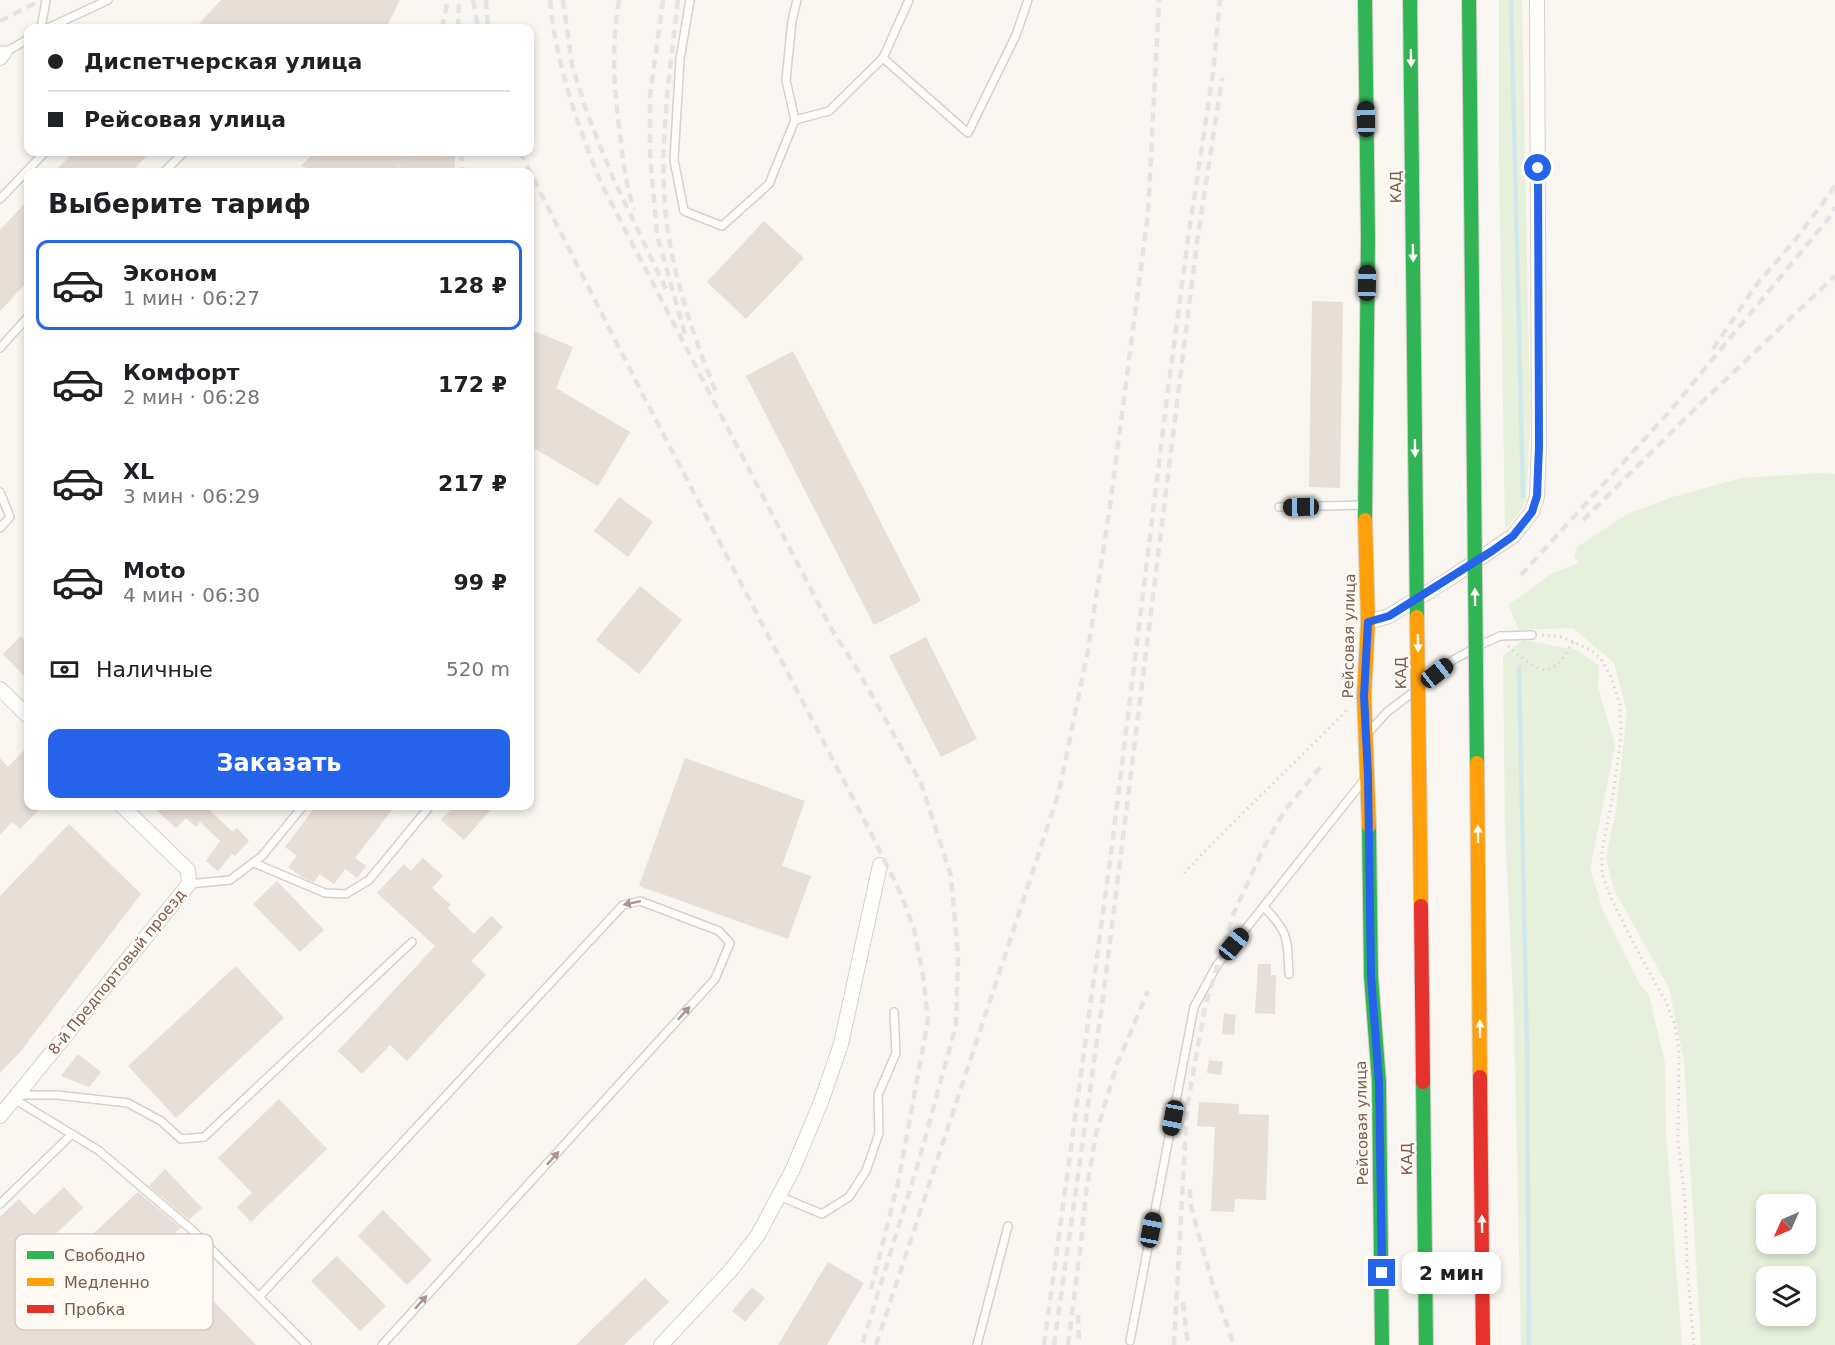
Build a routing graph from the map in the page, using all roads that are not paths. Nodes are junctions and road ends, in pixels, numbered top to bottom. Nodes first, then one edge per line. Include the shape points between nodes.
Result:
1 (46, 0) edge
2 (108, 0) edge
3 (690, 0) edge
4 (797, 0) edge
5 (909, 0) edge
6 (1028, 0) edge
7 (1365, 0) edge
8 (1410, 0) edge
9 (1469, 0) edge
10 (1537, 0) edge
11 (42, 24) edge
12 (57, 24) edge
13 (24, 41) edge
14 (2, 55) edge
15 (883, 58) junction
16 (795, 120) junction
17 (41, 156) edge
18 (180, 156) edge
19 (30, 168) edge
20 (168, 168) edge
21 (24, 174) edge
22 (0, 199) edge
23 (24, 321) edge
24 (0, 348) edge
25 (0, 492) edge
26 (1365, 505) junction
27 (1279, 507) dead end
28 (0, 528) edge
29 (1368, 622) junction
30 (1532, 635) road end
31 (0, 689) edge
32 (24, 712) edge
33 (1365, 735) junction
34 (1368, 776) junction
35 (126, 810) edge
36 (300, 810) edge
37 (427, 810) edge
38 (254, 863) junction
39 (880, 866) dead end
40 (189, 884) junction
41 (1264, 907) junction
42 (412, 942) dead end
43 (1289, 974) dead end
44 (894, 1012) dead end
45 (15, 1097) junction
46 (0, 1116) edge
47 (72, 1134) junction
48 (779, 1196) junction
49 (0, 1204) edge
50 (1008, 1226) dead end
51 (196, 1234) edge
52 (213, 1251) edge
53 (259, 1297) junction
54 (1130, 1341) dead end
55 (307, 1345) edge
56 (382, 1345) edge
57 (661, 1345) edge
58 (976, 1345) edge
59 (1382, 1345) edge
60 (1426, 1345) edge
61 (1483, 1345) edge

1 - 11 lane
2 - 12 lane
3 - 16 lane via 680,59 674,160 684,211 722,226 769,184
4 - 16 lane via 786,80
5 - 15 lane
6 - 15 lane via 1016,35 968,133
7 - 26 main road, Рейсовая улица
8 -> 60 main road, КАД, bridge
61 -> 9 main road, bridge
10 - 29 street via 1537,496 1532,512 1513,536 1389,616
13 - 14 lane
15 - 16 lane via 829,111
17 - 19 lane
18 - 20 lane
21 - 22 lane
23 - 24 lane
25 - 28 lane via 10,517
26 - 27 lane
26 - 29 main road, Рейсовая улица
29 - 33 main road, Рейсовая улица
30 - 33 lane via 1500,636 1454,660 1387,712
31 - 32 street
33 - 34 main road, Рейсовая улица
34 - 41 lane
34 - 59 main road, Рейсовая улица via 1371,976 1379,1082
35 - 40 street, 8-й Предпортовый проезд via 188,870
36 - 38 lane
37 - 38 lane via 369,880 346,894 325,893
38 - 40 lane via 230,880
39 - 48 street via 841,1044 822,1102
40 - 45 street, 8-й Предпортовый проезд
41 - 43 lane via 1280,924 1287,939
41 - 54 lane via 1217,965 1194,1007
42 - 45 lane via 204,1137 181,1139 161,1121 128,1103 57,1095
44 - 48 lane via 896,1053 878,1095 879,1133 866,1171 849,1197 822,1214
45 - 46 street, 8-й Предпортовый проезд
45 - 47 lane
47 - 49 lane
47 - 51 lane via 98,1150
48 - 57 street via 758,1235 731,1270
50 - 58 lane
52 - 53 lane
53 - 55 lane
56 -> 53 lane via 715,979 730,944 719,931 640,901 623,905

